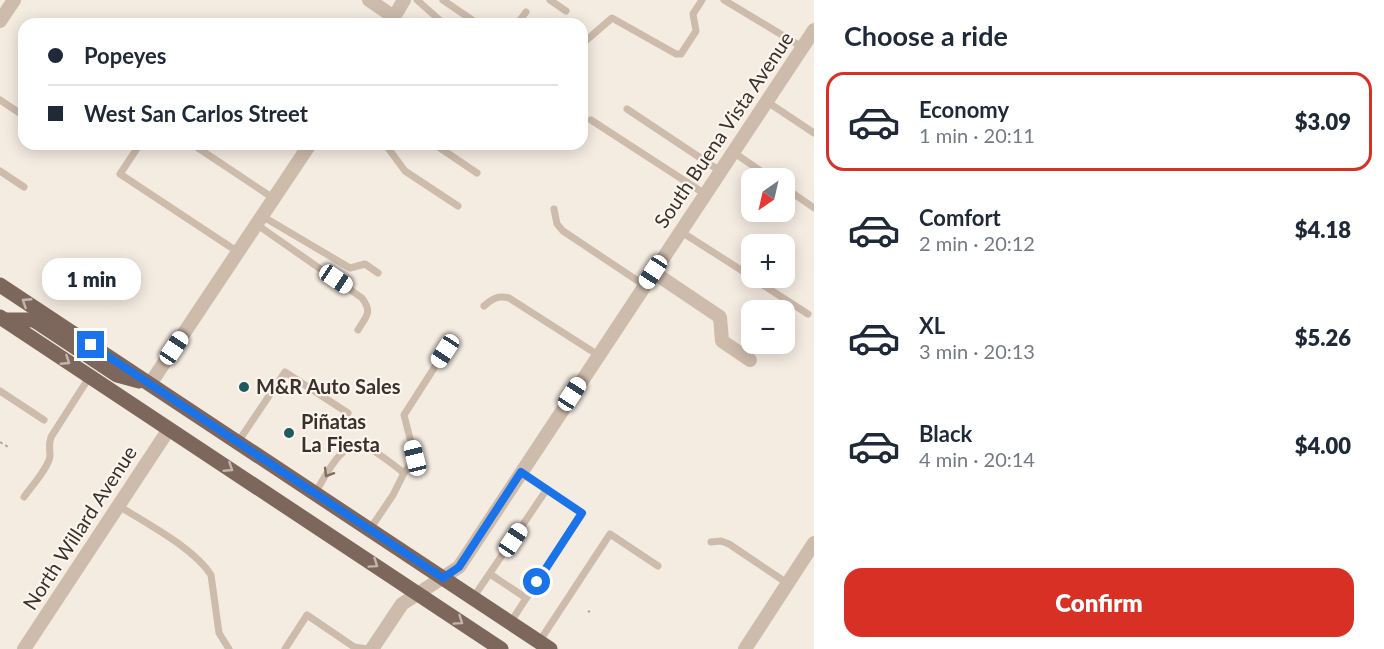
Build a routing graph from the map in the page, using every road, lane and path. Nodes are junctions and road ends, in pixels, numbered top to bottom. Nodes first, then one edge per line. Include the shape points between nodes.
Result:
1 (14, 0) edge
2 (369, 0) edge
3 (404, 0) edge
4 (417, 0) edge
5 (443, 0) edge
6 (550, 0) edge
7 (702, 0) edge
8 (724, 0) edge
9 (566, 10) dead end
10 (526, 12) dead end
11 (390, 18) edge
12 (393, 18) edge
13 (437, 18) edge
14 (469, 18) edge
15 (522, 18) edge
16 (0, 21) edge
17 (814, 30) edge
18 (588, 39) edge
19 (802, 47) junction
20 (0, 100) edge
21 (766, 101) junction
22 (627, 109) dead end
23 (18, 112) edge
24 (591, 120) dead end
25 (814, 133) edge
26 (136, 150) edge
27 (201, 150) edge
28 (306, 150) edge
29 (390, 150) edge
30 (443, 150) edge
31 (733, 152) junction
32 (756, 168) edge
33 (0, 171) edge
34 (720, 171) junction
35 (477, 173) dead end
36 (24, 187) dead end
37 (705, 194) junction
38 (795, 195) edge
39 (273, 198) junction
40 (458, 206) dead end
41 (814, 208) edge
42 (554, 209) dead end
43 (259, 220) junction
44 (680, 231) junction
45 (238, 252) junction
46 (741, 270) edge
47 (653, 272) junction
48 (378, 273) dead end
49 (0, 285) edge
50 (644, 285) junction
51 (769, 288) edge
52 (484, 306) dead end
53 (808, 314) dead end
54 (2, 321) edge
55 (358, 330) dead end
56 (445, 351) dead end
57 (598, 355) junction
58 (750, 360) dead end
59 (90, 376) junction
60 (150, 384) junction
61 (0, 391) edge
62 (348, 413) dead end
63 (44, 420) dead end
64 (169, 429) junction
65 (0, 442) edge
66 (238, 442) junction
67 (10, 448) dead end
68 (521, 472) junction
69 (405, 473) junction
70 (546, 489) junction
71 (315, 493) junction
72 (24, 497) dead end
73 (119, 506) junction
74 (370, 529) junction
75 (711, 542) dead end
76 (814, 543) edge
77 (658, 566) dead end
78 (490, 574) junction
79 (443, 578) junction
80 (787, 583) junction
81 (418, 594) junction
82 (473, 598) junction
83 (526, 598) junction
84 (510, 622) junction
85 (544, 645) edge
86 (24, 649) edge
87 (230, 649) edge
88 (285, 649) edge
89 (370, 649) edge
90 (501, 649) edge
91 (744, 649) edge

1 - 16 street
2 - 11 street
3 - 12 street
4 - 13 lane
5 - 14 lane
6 - 9 lane
7 - 18 lane via 693,14 696,31 681,54 612,18
8 - 19 lane
10 - 15 lane
17 - 19 street, South Buena Vista Avenue
19 - 21 street, South Buena Vista Avenue
20 - 23 lane
21 - 25 lane
21 - 31 street, South Buena Vista Avenue
22 - 34 lane
24 - 37 lane
26 - 45 lane via 120,174
27 - 39 lane
28 - 39 street
29 - 40 lane via 405,171
30 - 35 lane
31 - 32 lane
31 - 34 street, South Buena Vista Avenue
33 - 36 lane
34 - 37 street, South Buena Vista Avenue
37 - 44 street, South Buena Vista Avenue
38 - 41 lane
39 - 43 street
42 - 50 lane via 563,231
43 - 45 street
43 - 48 lane via 350,268 365,264
43 - 55 lane via 362,298 369,312
44 - 46 lane
44 - 47 street, South Buena Vista Avenue
45 - 60 street
47 - 50 street, South Buena Vista Avenue
47 - 58 street via 720,317 722,341
60 -> 49 main road
50 - 57 street, South Buena Vista Avenue
51 - 53 lane
52 - 57 lane via 494,298 509,298
54 -> 59 main road
54 - 60 main road via 34,320 117,375
56 - 69 lane via 404,415 415,458
57 - 68 street, South Buena Vista Avenue
59 - 64 main road
59 - 72 lane via 51,437 47,464
60 - 66 main road
61 - 63 lane
62 - 66 lane via 285,372
64 - 73 street, North Willard Avenue
64 -> 81 main road
65 - 67 path
66 - 71 main road
68 - 70 lane
68 - 79 street, South Buena Vista Avenue via 459,567
69 -> 71 lane via 363,446 352,446 336,459
69 - 74 lane
70 - 78 lane
70 - 83 lane via 582,513
71 - 74 main road
73 - 86 street, North Willard Avenue
73 - 87 lane via 206,568 211,576 219,633
74 - 79 main road
75 - 80 lane via 721,540 729,544
76 - 80 street
77 - 85 lane via 610,534
78 - 82 lane
78 - 83 lane
79 - 81 street, South Buena Vista Avenue
79 - 82 main road
80 - 91 street
81 - 89 street, South Buena Vista Avenue via 402,604
81 -> 90 main road
82 - 84 main road
83 - 84 lane
84 - 85 main road
88 - 89 lane via 307,615 354,646

